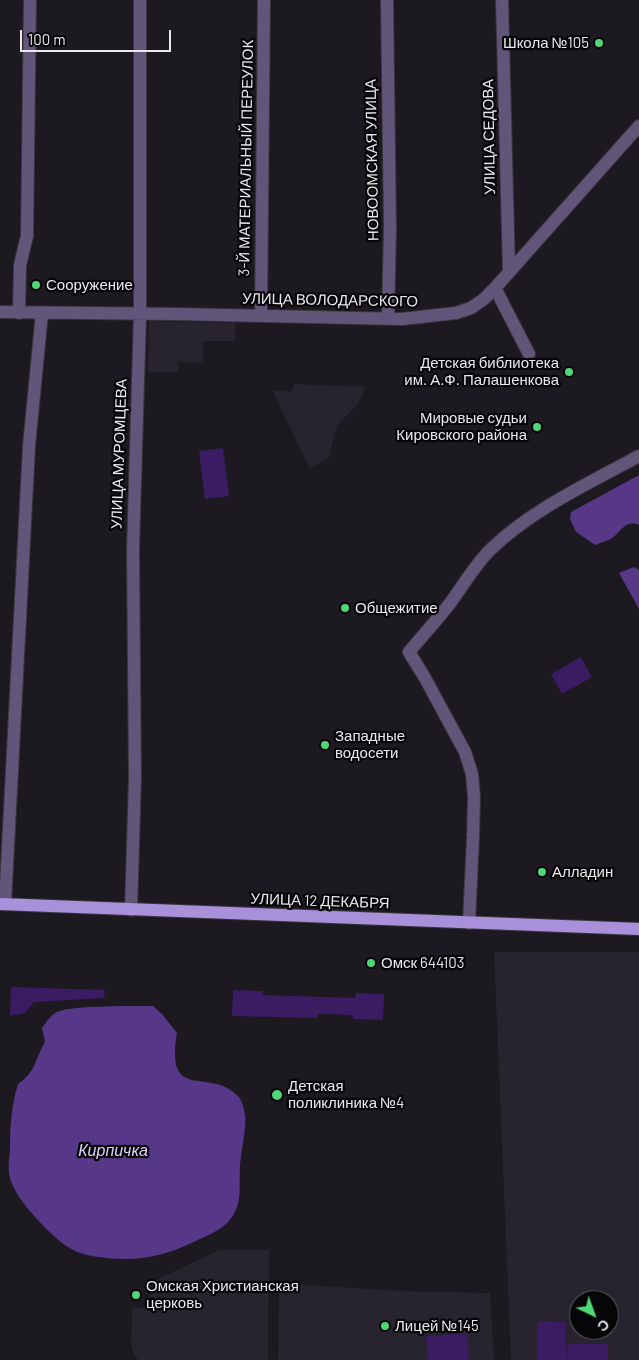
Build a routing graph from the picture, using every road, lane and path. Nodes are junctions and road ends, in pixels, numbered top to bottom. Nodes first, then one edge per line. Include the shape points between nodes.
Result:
1 (30, 0) edge
2 (140, 0) edge
3 (264, 0) edge
4 (387, 0) edge
5 (502, 0) edge
6 (639, 126) edge
7 (509, 272) junction
8 (495, 288) junction
9 (0, 312) edge
10 (19, 313) junction
11 (42, 313) junction
12 (140, 314) junction
13 (261, 316) junction
14 (388, 319) junction
15 (529, 354) dead end
16 (639, 456) edge
17 (2, 904) edge
18 (132, 910) junction
19 (469, 923) junction
20 (639, 929) edge

1 - 10 street via 26,236 20,265
2 - 12 street, УЛИЦА МУРОМЦЕВА
3 - 13 street, 3-Й МАТЕРИАЛЬНЫЙ ПЕРЕУЛОК
4 - 14 street, НОВООМСКАЯ УЛИЦА
5 - 7 street, УЛИЦА СЕДОВА
6 - 7 street, УЛИЦА ВОЛОДАРСКОГО
7 - 8 street, УЛИЦА ВОЛОДАРСКОГО
8 - 14 street, УЛИЦА ВОЛОДАРСКОГО via 477,304 456,313
8 - 15 street
9 - 10 street, УЛИЦА ВОЛОДАРСКОГО
10 - 11 street, УЛИЦА ВОЛОДАРСКОГО
11 - 12 street, УЛИЦА ВОЛОДАРСКОГО
11 - 17 street via 29,446
12 - 13 street, УЛИЦА ВОЛОДАРСКОГО
12 - 18 street, УЛИЦА МУРОМЦЕВА via 133,550 135,778
13 - 14 street, УЛИЦА ВОЛОДАРСКОГО
16 - 19 street via 545,508 510,532 477,565 409,652 465,752 472,774
17 - 18 main road, УЛИЦА 12 ДЕКАБРЯ
18 - 19 main road, УЛИЦА 12 ДЕКАБРЯ
19 - 20 main road, УЛИЦА 12 ДЕКАБРЯ

